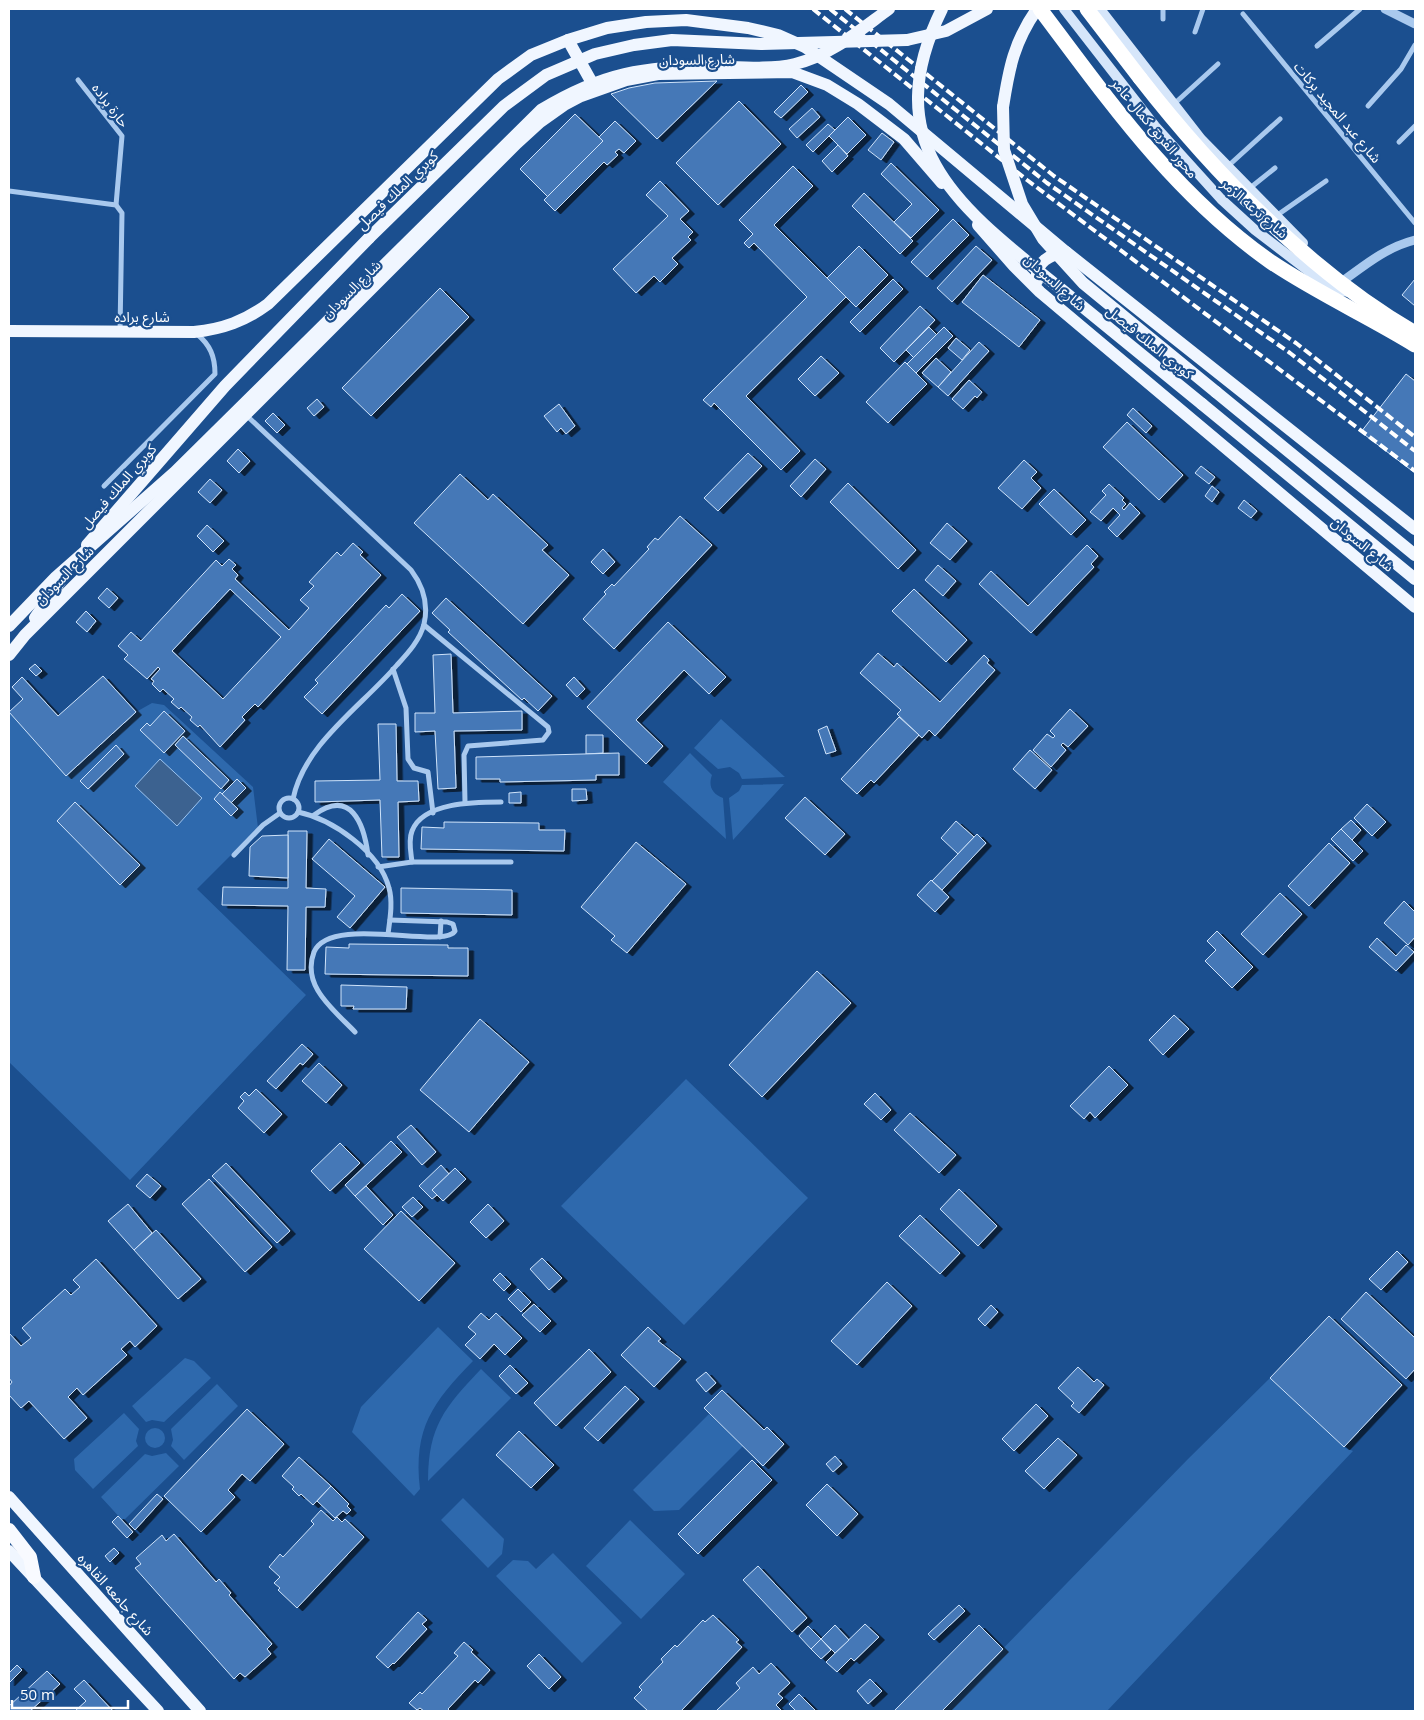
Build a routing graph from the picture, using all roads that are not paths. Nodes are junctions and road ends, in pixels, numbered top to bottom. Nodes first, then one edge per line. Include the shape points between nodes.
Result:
1 (889, 9) edge
2 (942, 9) edge
3 (987, 9) edge
4 (1038, 9) edge
5 (1064, 9) edge
6 (1087, 9) edge
7 (1100, 9) edge
8 (1162, 9) edge
9 (1203, 9) edge
10 (1360, 9) edge
11 (1385, 9) edge
12 (1243, 14) dead end
13 (1163, 19) dead end
14 (1415, 24) edge
15 (1195, 32) dead end
16 (568, 40) junction
17 (1415, 45) edge
18 (1317, 46) dead end
19 (1218, 64) dead end
20 (78, 80) dead end
21 (596, 90) junction
22 (1174, 104) junction
23 (1368, 106) dead end
24 (1280, 118) dead end
25 (1415, 126) edge
26 (1399, 142) dead end
27 (1226, 167) junction
28 (1275, 168) dead end
29 (1326, 181) dead end
30 (1248, 189) junction
31 (9, 191) edge
32 (116, 205) junction
33 (1276, 216) junction
34 (1415, 223) edge
35 (1415, 240) edge
36 (1066, 252) junction
37 (1343, 281) junction
38 (1040, 292) junction
39 (1348, 292) junction
40 (268, 304) joint
41 (9, 331) edge
42 (120, 331) junction
43 (194, 332) junction
44 (1415, 333) edge
45 (1415, 338) edge
46 (1415, 345) edge
47 (246, 415) junction
48 (104, 486) dead end
49 (1415, 529) edge
50 (1415, 555) edge
51 (1415, 579) edge
52 (1415, 607) edge
53 (424, 625) junction
54 (9, 626) edge
55 (25, 635) junction
56 (9, 654) edge
57 (393, 669) junction
58 (293, 799) junction
59 (465, 802) junction
60 (501, 802) dead end
61 (298, 812) junction
62 (432, 812) junction
63 (280, 813) junction
64 (314, 815) junction
65 (234, 855) dead end
66 (368, 856) junction
67 (412, 862) junction
68 (511, 862) dead end
69 (378, 867) junction
70 (390, 920) junction
71 (441, 922) junction
72 (388, 934) junction
73 (440, 936) junction
74 (355, 1032) dead end
75 (9, 1497) edge
76 (9, 1530) edge
77 (9, 1550) edge
78 (34, 1577) junction
79 (158, 1711) edge
80 (200, 1711) edge

1 - 54 main road, كوبري الملك فيصل, bridge via 824,54 794,64 652,68 609,77 568,94 541,110 175,472 56,577
2 - 51 main road, كوبري الملك فيصل, bridge via 928,38 919,71 917,110 932,163 948,188 1011,250
3 - 55 main road, كوبري الملك فيصل, bridge via 946,31 907,40 761,44 672,40 595,54 546,75 504,106 225,386 105,523 51,592
4 - 46 highway, محور الفريق كمال عامر via 1137,137 1203,208 1307,285
4 - 50 main road, كوبري الملك فيصل, bridge via 1025,26 1009,64 1003,107 1004,150 1022,204 1043,239 1083,283
5 - 39 main road, شارع ترعه الزمر via 1155,126 1222,199 1332,289
6 - 44 highway, محور الفريق كمال عامر, bridge via 1176,124 1217,170 1263,215 1341,282
7 - 22 main road, شارع ترعه الزمر
8 - 13 street
9 - 15 street
10 - 18 street
11 - 14 street
12 - 34 street, شارع عبد المجيد بركات
16 - 21 main road
16 - 36 main road, شارع السودان via 607,28 686,20 778,35 805,47 889,104
16 - 40 main road, شارع السودان via 531,55 498,78
17 - 23 street via 1401,69
19 - 22 street
20 - 32 street, حارة براده via 122,136
21 - 38 main road, شارع السودان via 658,74 792,72 827,85 904,139
21 - 47 main road, شارع السودان via 564,105 540,122
22 - 27 main road, شارع ترعه الزمر
24 - 27 street
25 - 26 street
27 - 30 main road, شارع ترعه الزمر
28 - 30 street
29 - 33 street
30 - 33 main road, شارع ترعه الزمر
31 - 32 street
32 - 42 street, حارة براده via 122,213
33 - 37 main road, شارع ترعه الزمر
35 - 37 street via 1393,247
36 - 38 main road via 1052,254 1041,264 1036,278
36 - 49 main road, شارع السودان
37 - 39 main road, شارع ترعه الزمر
38 - 52 main road, شارع السودان
39 - 45 main road, شارع ترعه الزمر
40 - 43 main road, شارع براده via 234,325
41 - 42 main road, شارع براده
42 - 43 main road, شارع براده
43 - 48 street via 205,340 212,352 215,374
47 - 53 street via 411,570 425,596
47 - 55 main road, شارع السودان
53 - 57 street via 411,649
53 - 59 street via 548,727 549,732 543,740 468,746 464,755
55 - 56 main road, شارع السودان
57 - 58 street via 312,755 300,776
57 - 62 street via 406,708 408,759 414,768 428,772
58 - 61 street via 298,805
58 - 63 street via 283,800 279,806
59 - 60 street
59 - 62 street
61 - 63 street via 290,818
61 - 64 street
62 - 67 street via 412,831
63 - 65 street via 263,825
64 - 66 street via 340,829
64 - 66 street via 335,806 351,811 361,822
66 - 69 street
67 - 68 street
67 - 69 street
69 - 70 street via 388,886
70 - 71 street
70 - 72 street
71 - 73 street
71 - 73 street via 453,924 455,931 450,936
72 - 73 street
72 - 74 street via 333,936 316,947 311,960 314,985
75 - 80 main road, شارع جامعه القاهره
76 - 78 highway via 30,1557
77 - 78 main road
78 - 79 main road

